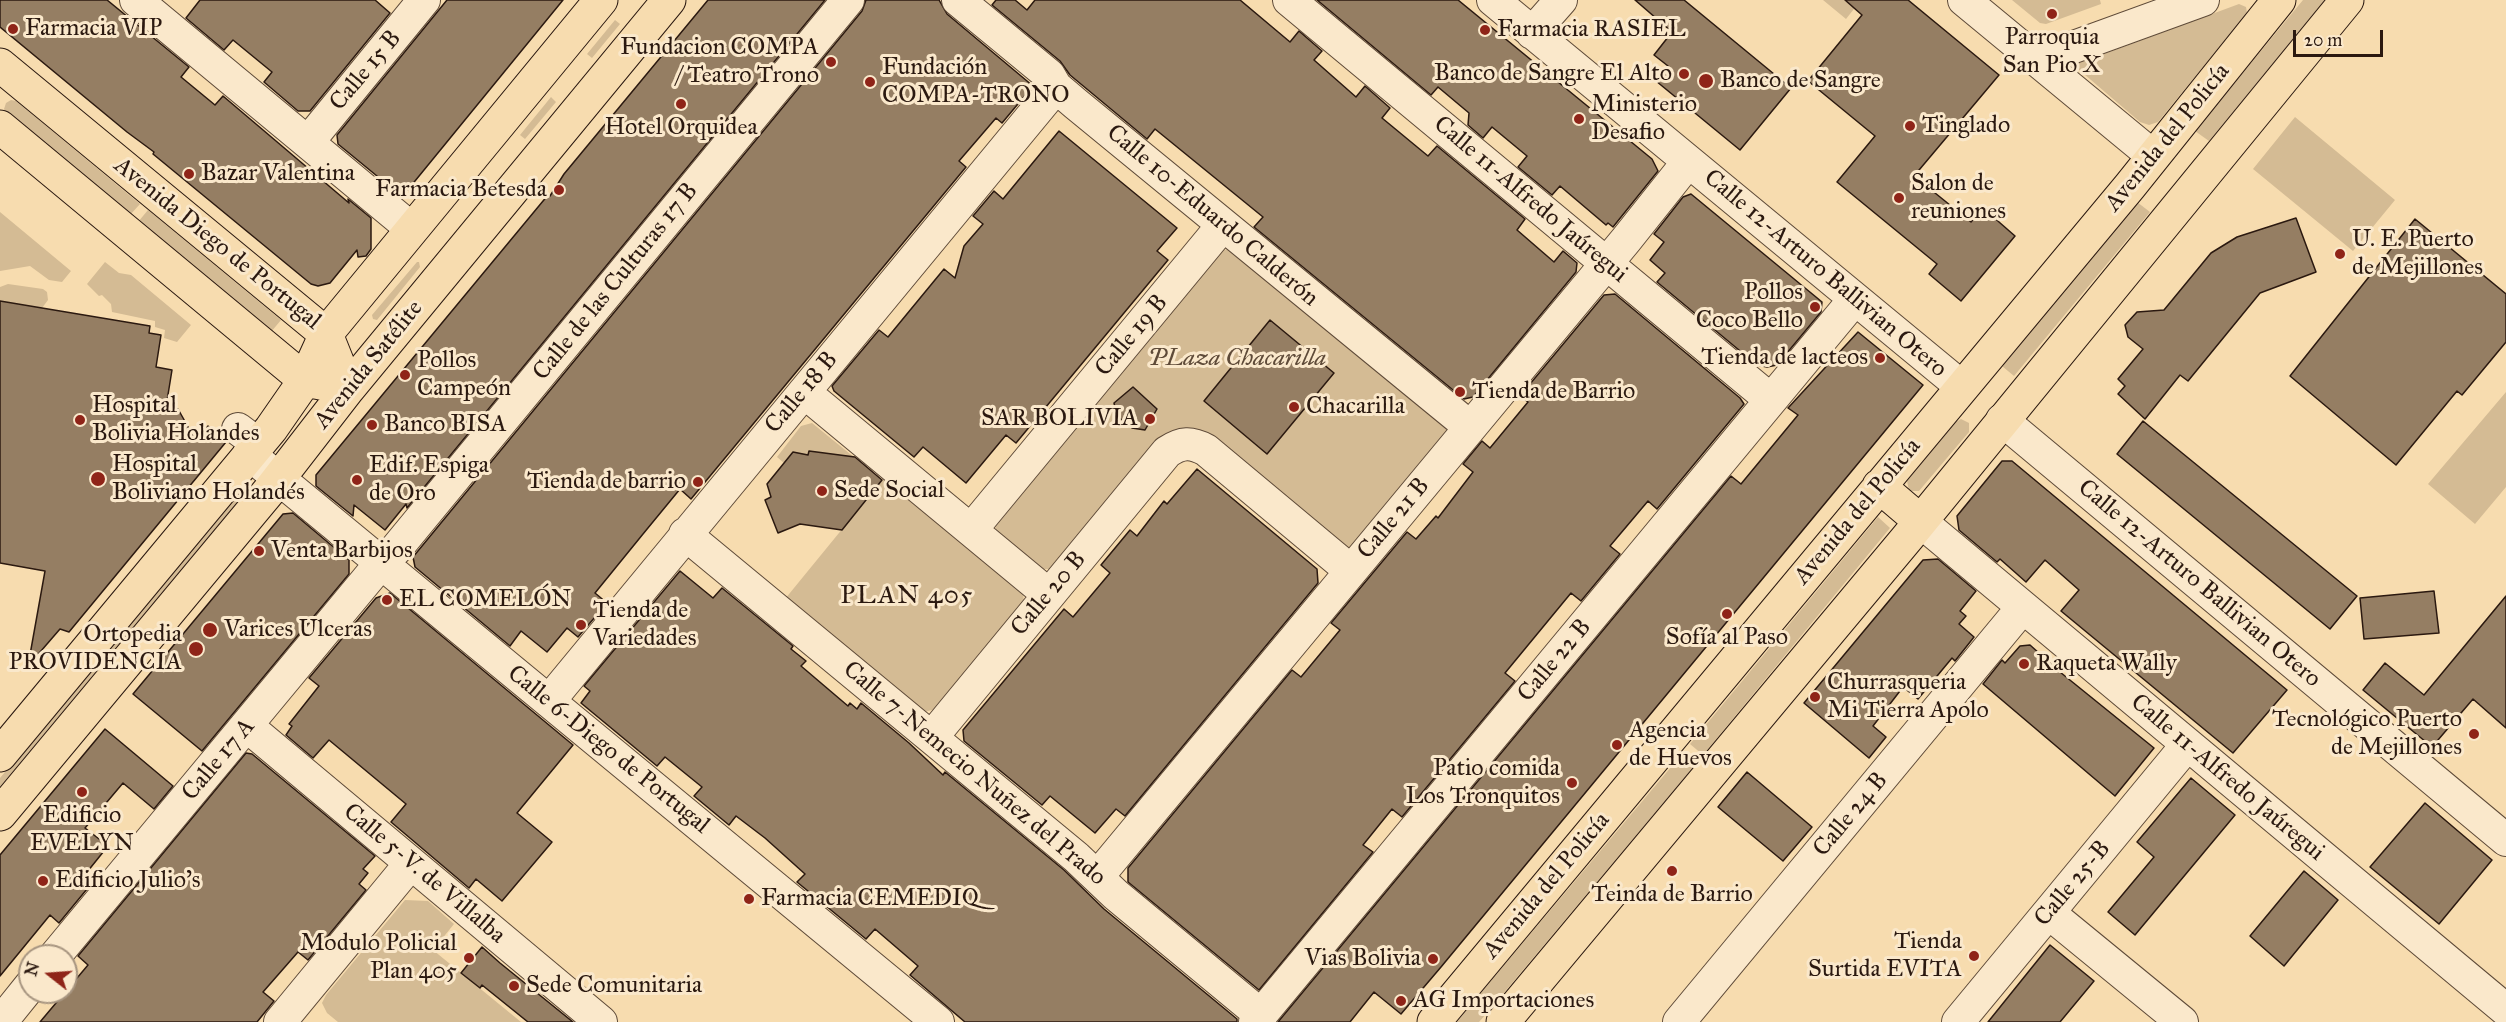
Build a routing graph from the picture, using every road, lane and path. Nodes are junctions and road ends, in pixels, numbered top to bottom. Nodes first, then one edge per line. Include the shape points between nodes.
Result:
1 (136, 0) edge
2 (424, 0) edge
3 (602, 0) edge
4 (669, 0) edge
5 (848, 0) edge
6 (958, 0) edge
7 (1288, 0) edge
8 (1493, 0) edge
9 (1561, 0) edge
10 (1964, 0) edge
11 (2203, 0) edge
12 (2279, 0) edge
13 (2347, 0) edge
14 (1532, 33) junction
15 (2038, 60) junction
16 (0, 65) edge
17 (1056, 87) junction
18 (0, 127) edge
19 (308, 142) junction
20 (2153, 156) junction
21 (1688, 162) junction
22 (2192, 188) junction
23 (1223, 225) junction
24 (412, 229) junction
25 (1606, 262) junction
26 (452, 263) junction
27 (1854, 300) junction
28 (326, 334) junction
29 (305, 381) junction
30 (1962, 387) junction
31 (348, 388) junction
32 (804, 392) junction
33 (1771, 400) junction
34 (2002, 420) junction
35 (1470, 427) junction
36 (248, 442) junction
37 (279, 478) junction
38 (1878, 486) junction
39 (1920, 521) junction
40 (971, 530) junction
41 (685, 534) junction
42 (382, 564) junction
43 (1351, 571) junction
44 (1048, 594) junction
45 (2023, 607) junction
46 (549, 701) junction
47 (247, 726) junction
48 (932, 737) junction
49 (2187, 745) junction
50 (0, 755) edge
51 (0, 814) edge
52 (2506, 840) edge
53 (411, 863) junction
54 (1098, 876) junction
55 (2049, 913) junction
56 (65, 944) edge
57 (18, 1001) edge
58 (2506, 1010) edge
59 (292, 1018) edge
60 (1258, 1018) edge
61 (1, 1022) edge
62 (601, 1022) edge
63 (938, 1022) edge
64 (1434, 1022) edge
65 (1503, 1022) edge
66 (1679, 1022) edge
67 (1958, 1022) edge
68 (2182, 1022) edge

1 - 19 street
2 - 19 street, Calle 15 B
3 - 24 main road, Avenida Satélite
4 - 26 main road, Avenida Satélite
5 - 42 street, Calle de las Culturas 17 B
6 - 17 street, Calle 10-Eduardo Calderón via 1049,75
7 - 25 street, Calle 11-Alfredo Jaúregui
8 - 14 street, Calle 12-Arturo Ballivian Otero
9 - 14 street
10 - 15 street
11 - 15 street
12 - 20 main road, Avenida del Policía
13 - 22 main road, Avenida del Policía
14 - 21 street, Calle 12-Arturo Ballivian Otero
15 - 20 street
16 - 28 main road, Avenida Diego de Portugal
17 - 23 street, Calle 10-Eduardo Calderón
17 - 32 street, Calle 18 B
18 - 29 main road, Avenida Diego de Portugal
19 - 24 street
20 - 22 main road
20 - 30 main road, Avenida del Policía
21 - 25 street, Calle 21 B
21 - 27 street, Calle 12-Arturo Ballivian Otero
22 - 34 main road, Avenida del Policía
23 - 35 street, Calle 10-Eduardo Calderón
23 - 40 street, Calle 19 B
24 - 26 main road
24 - 28 main road, Avenida Satélite
25 - 33 street, Calle 11-Alfredo Jaúregui
25 - 35 street, Calle 21 B
26 - 31 main road, Avenida Satélite
27 - 30 street, Calle 12-Arturo Ballivian Otero
27 - 33 street, Calle 22 B
28 - 29 main road, Avenida Satélite
28 - 31 main road, Avenida Diego de Portugal
29 - 31 main road
29 - 36 main road, Avenida Satélite
30 - 34 main road
30 - 38 main road, Avenida del Policía
31 - 37 main road, Avenida Satélite
32 - 40 street
32 - 41 street, Calle 18 B
33 - 60 street, Calle 22 B
34 - 39 main road, Avenida del Policía
34 - 52 street, Calle 12-Arturo Ballivian Otero
35 - 43 street, Calle 21 B
36 - 37 street, Calle 6-Diego de Portugal
36 - 50 main road, Avenida Satélite
37 - 42 street, Calle 6-Diego de Portugal
37 - 51 main road, Avenida Satélite
38 - 39 main road
38 - 64 main road, Avenida del Policía
39 - 45 street, Calle 11-Alfredo Jaúregui
39 - 65 main road, Avenida del Policía
40 - 44 street
41 - 46 street, Calle 18 B
41 - 48 street, Calle 7-Nemecio Nuñez del Prado
42 - 46 street, Calle 6-Diego de Portugal
42 - 47 street, Calle 17 A
43 - 44 street, Calle 20 B via 1206,450 1186,443 1167,452
43 - 54 street, Calle 21 B
44 - 48 street, Calle 20 B
45 - 49 street, Calle 11-Alfredo Jaúregui
45 - 66 street, Calle 24 B
46 - 63 street, Calle 6-Diego de Portugal
47 - 53 street, Calle 5-V. de Villalba
47 - 56 street, Calle 17 A
48 - 54 street, Calle 7-Nemecio Nuñez del Prado
49 - 55 street, Calle 25-B
49 - 58 street, Calle 11-Alfredo Jaúregui
53 - 59 street
53 - 62 street, Calle 5-V. de Villalba
54 - 60 street, Calle 7-Nemecio Nuñez del Prado
55 - 67 street, Calle 25-B
55 - 68 street
57 - 61 street

